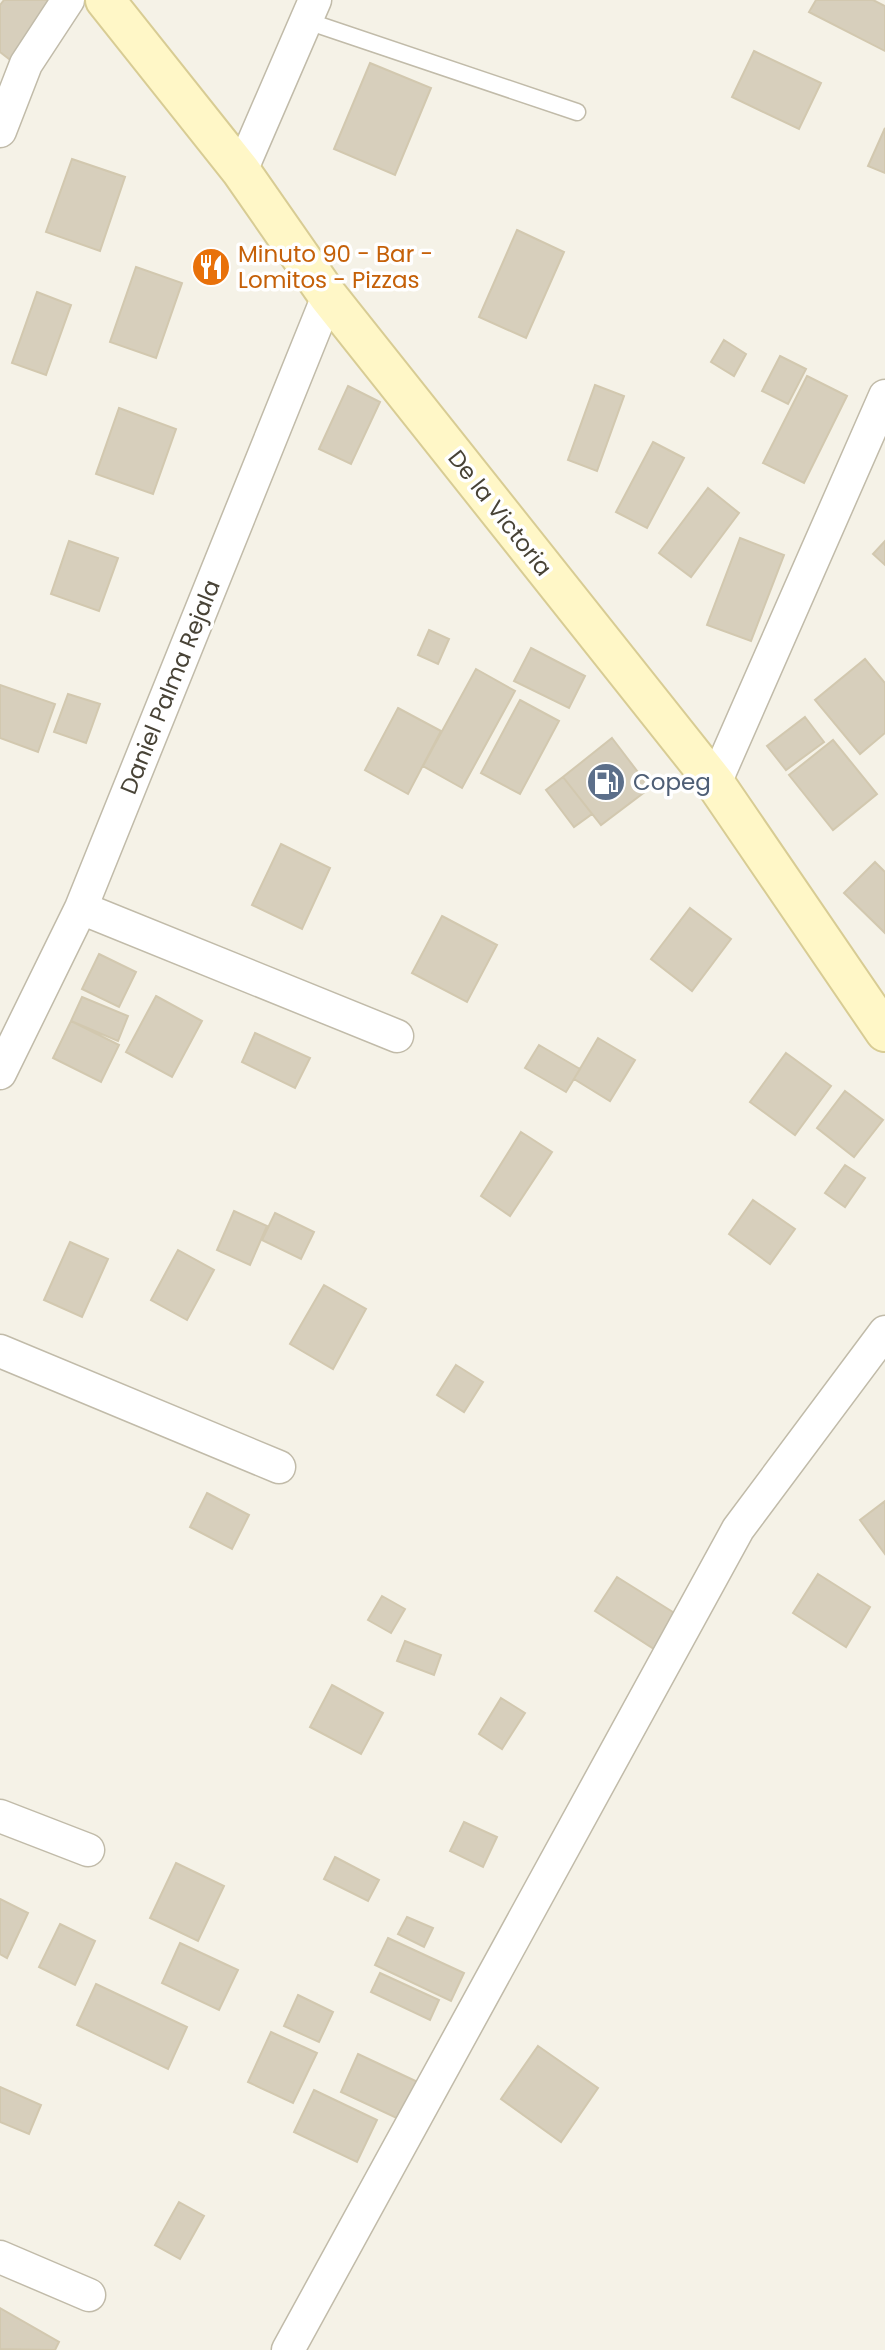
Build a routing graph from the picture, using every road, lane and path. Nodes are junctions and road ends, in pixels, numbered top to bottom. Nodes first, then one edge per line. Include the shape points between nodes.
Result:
1 (68, 0) edge
2 (105, 0) edge
3 (311, 10) edge
4 (577, 112) dead end
5 (0, 131) edge
6 (241, 171) junction
7 (328, 296) junction
8 (885, 396) edge
9 (715, 783) junction
10 (81, 908) junction
11 (885, 1032) edge
12 (397, 1036) dead end
13 (0, 1073) edge
14 (885, 1332) edge
15 (0, 1351) edge
16 (279, 1468) dead end
17 (0, 1816) edge
18 (88, 1850) dead end
19 (0, 2257) edge
20 (89, 2295) dead end
21 (288, 2350) edge

1 - 5 street via 26,64
2 - 6 main road, De la Victoria
3 - 4 lane
3 - 6 street
6 - 7 main road, De la Victoria
7 - 9 main road, De la Victoria
7 - 10 street, Daniel Palma Rejala
8 - 9 street
9 - 11 main road, De la Victoria
10 - 12 street
10 - 13 street, Daniel Palma Rejala
14 - 21 street via 738,1529
15 - 16 street
17 - 18 street
19 - 20 street

